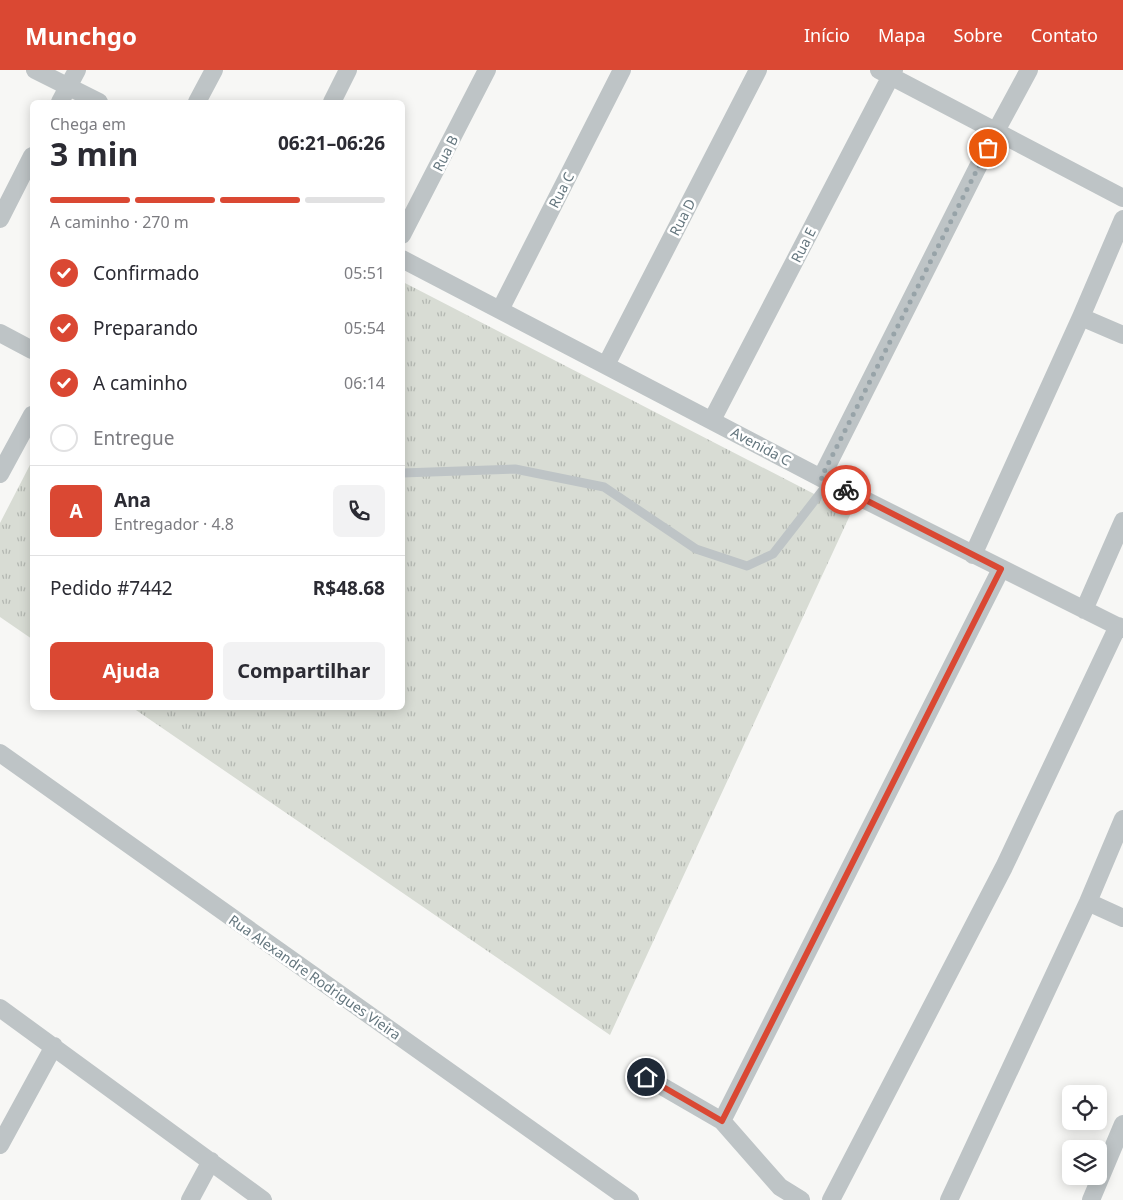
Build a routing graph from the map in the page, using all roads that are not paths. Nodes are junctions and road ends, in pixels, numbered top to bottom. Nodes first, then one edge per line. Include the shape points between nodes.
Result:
1 (35, 70) edge
2 (77, 70) edge
3 (214, 70) edge
4 (348, 70) edge
5 (487, 70) edge
6 (622, 70) edge
7 (758, 70) edge
8 (1029, 70) edge
9 (888, 72) edge
10 (68, 87) junction
11 (61, 100) edge
12 (95, 100) edge
13 (198, 100) edge
14 (333, 100) edge
15 (996, 131) junction
16 (30, 160) edge
17 (1123, 198) edge
18 (0, 219) edge
19 (1123, 219) edge
20 (405, 229) edge
21 (405, 261) edge
22 (500, 310) junction
23 (1081, 317) junction
24 (0, 333) edge
25 (1123, 335) edge
26 (30, 349) edge
27 (606, 365) junction
28 (30, 419) edge
29 (712, 420) junction
30 (405, 473) edge
31 (0, 474) edge
32 (825, 480) junction
33 (1123, 521) edge
34 (972, 554) junction
35 (1001, 569) junction
36 (1084, 610) junction
37 (1120, 627) edge
38 (0, 753) edge
39 (1123, 819) edge
40 (1088, 902) junction
41 (1123, 918) edge
42 (0, 1008) edge
43 (54, 1046) junction
44 (646, 1077) dead end
45 (722, 1121) junction
46 (1123, 1124) edge
47 (0, 1145) edge
48 (211, 1161) junction
49 (190, 1200) edge
50 (263, 1200) edge
51 (630, 1200) edge
52 (801, 1200) edge
53 (831, 1200) edge
54 (949, 1200) edge
55 (1091, 1200) edge

1 - 10 street
2 - 10 street
3 - 13 street
4 - 14 street
5 - 20 street, Rua B
6 - 22 street, Rua C
7 - 27 street, Rua D
8 - 15 street
9 - 15 street
9 - 29 street, Rua E
10 - 11 street
10 - 12 street
15 - 17 street
15 - 32 street
16 - 18 street
19 - 23 street
21 - 22 street, Avenida C
22 - 27 street, Avenida C
23 - 25 street
23 - 34 street
24 - 26 street
27 - 29 street, Avenida C
28 - 31 street
29 - 32 street, Avenida C
30 - 32 lane via 515,469 604,487 696,549 747,566 773,554
32 - 34 street, Avenida C
33 - 36 street
34 - 35 street, Avenida C
35 - 36 street, Avenida C
35 - 45 street
36 - 37 street, Avenida C
37 - 53 street via 1004,867
38 - 51 street, Rua Alexandre Rodrigues Vieira
39 - 40 street
40 - 41 street
40 - 54 street
42 - 43 street
43 - 47 street
43 - 48 street
44 - 45 street
45 - 52 street via 780,1187
46 - 55 street
48 - 49 street
48 - 50 street

